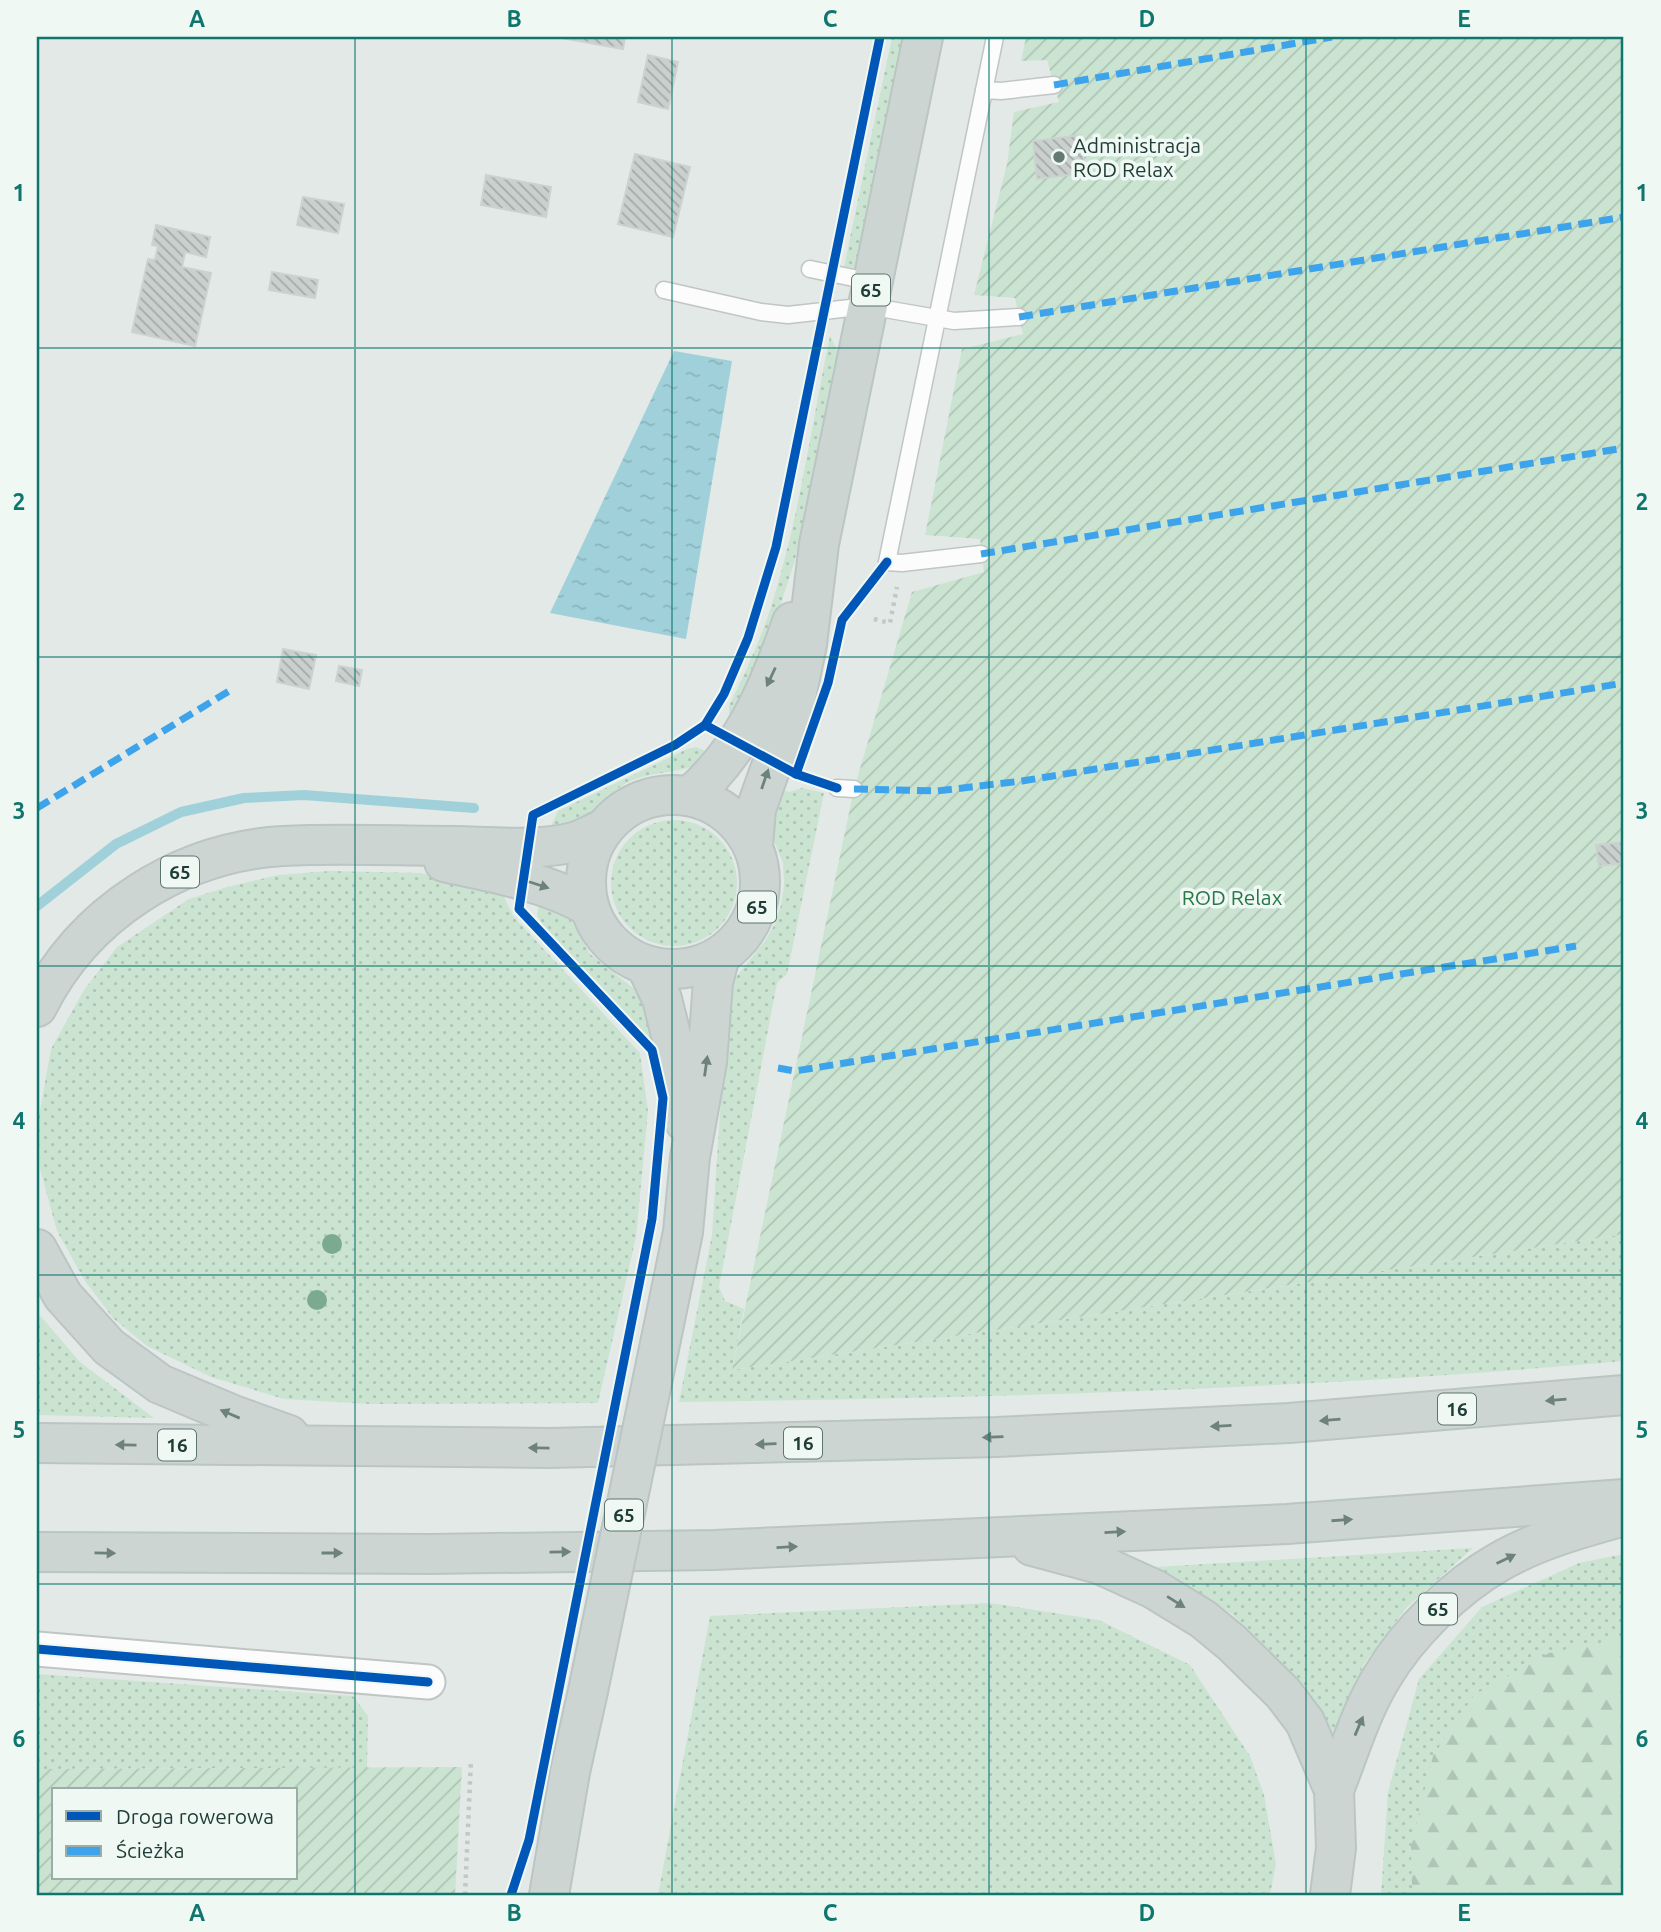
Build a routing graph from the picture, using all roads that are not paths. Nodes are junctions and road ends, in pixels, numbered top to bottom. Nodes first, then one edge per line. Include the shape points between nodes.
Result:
1 (923, 37) edge
2 (995, 37) edge
3 (1054, 85) dead end
4 (984, 90) junction
5 (810, 269) dead end
6 (664, 290) dead end
7 (870, 294) junction
8 (1019, 317) dead end
9 (936, 319) junction
10 (819, 544) junction
11 (981, 554) dead end
12 (837, 788) dead end
13 (854, 789) dead end
14 (690, 796) junction
15 (603, 829) junction
16 (378, 846) junction
17 (753, 846) junction
18 (588, 906) junction
19 (720, 956) junction
20 (646, 965) junction
21 (37, 1007) edge
22 (690, 1157) junction
23 (37, 1249) edge
24 (1624, 1395) edge
25 (37, 1443) edge
26 (317, 1445) junction
27 (1624, 1499) edge
28 (1624, 1516) edge
29 (998, 1537) junction
30 (37, 1552) edge
31 (37, 1649) edge
32 (428, 1682) dead end
33 (1334, 1790) junction
34 (557, 1852) junction
35 (549, 1895) edge
36 (563, 1895) edge
37 (1330, 1895) edge

1 - 7 main road, 65
2 - 4 lane
3 - 4 lane
4 - 9 lane
5 - 7 lane
6 - 7 lane via 788,314
7 - 9 lane
7 - 10 main road, 65
8 - 9 lane
9 - 11 lane via 887,562
10 -> 14 main road, 65 via 778,663 757,707 723,764
17 -> 10 main road, 65 via 755,809 796,697
12 - 13 lane
14 - 15 main road, 65 via 665,794 642,800
14 - 17 main road, 65 via 728,813
15 - 16 main road via 574,842 529,847
15 - 18 main road, 65 via 587,866
16 -> 18 main road, 65 via 524,880
16 - 21 main road, 65 via 281,846 233,853 181,871 141,890 109,914 83,939
17 - 19 main road, 65 via 760,870 760,895 753,919 740,940
18 - 20 main road, 65 via 610,943 626,957
19 - 20 main road, 65 via 684,969
22 -> 19 main road, 65
20 - 22 main road, 65 via 662,999 676,1055
22 - 34 main road, 65, bridge via 683,1232
26 -> 23 main road via 160,1384 109,1347 63,1296
24 -> 26 main road, 16 via 1289,1423 984,1437 549,1448
26 -> 25 main road, 16
29 -> 27 main road via 1287,1524
33 -> 28 main road, 65 via 1382,1677 1419,1625 1499,1562 1566,1532
30 -> 29 main road via 714,1550
29 -> 33 main road via 1098,1564 1154,1589 1203,1619 1283,1693 1305,1722
31 - 32 street
33 - 37 main road, 65 via 1336,1848
34 - 35 main road, 65
34 - 36 main road, 65

